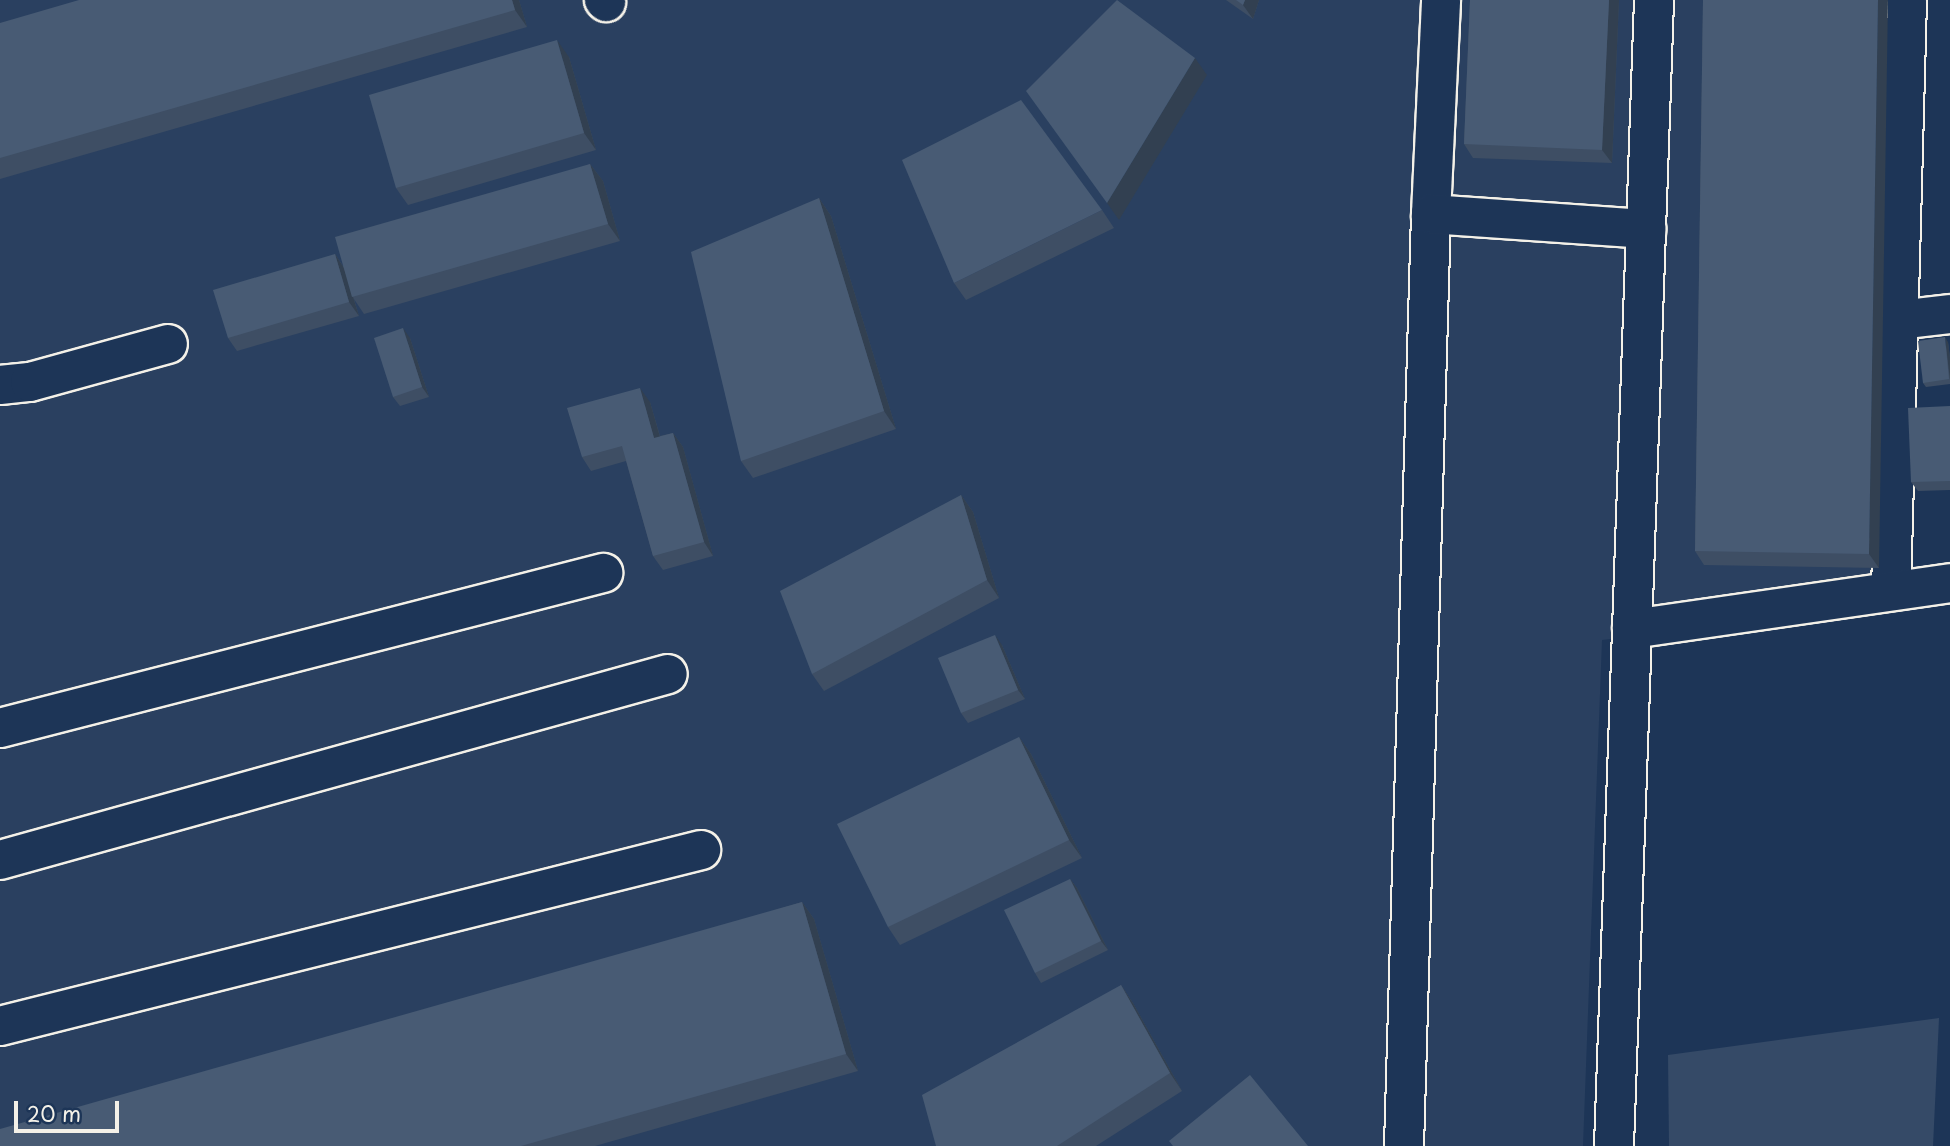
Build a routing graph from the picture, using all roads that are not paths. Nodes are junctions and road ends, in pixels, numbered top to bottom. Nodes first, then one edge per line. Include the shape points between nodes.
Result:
1 (1441, 0) edge
2 (1654, 0) edge
3 (1907, 0) edge
4 (1431, 214) junction
5 (1646, 229) junction
6 (1950, 314) edge
7 (1899, 320) junction
8 (168, 344) dead end
9 (0, 386) edge
10 (603, 573) dead end
11 (1950, 583) edge
12 (1891, 591) junction
13 (1632, 629) junction
14 (668, 674) dead end
15 (0, 728) edge
16 (701, 850) dead end
17 (0, 860) edge
18 (0, 1026) edge
19 (1404, 1146) edge
20 (1614, 1146) edge

1 - 4 street
2 - 5 street
3 - 7 street
4 - 5 street
4 - 19 street
5 - 13 street
6 - 7 street
7 - 12 street
8 - 9 street
10 - 15 street
11 - 12 street
12 - 13 street
13 - 20 street
14 - 17 street
16 - 18 street

